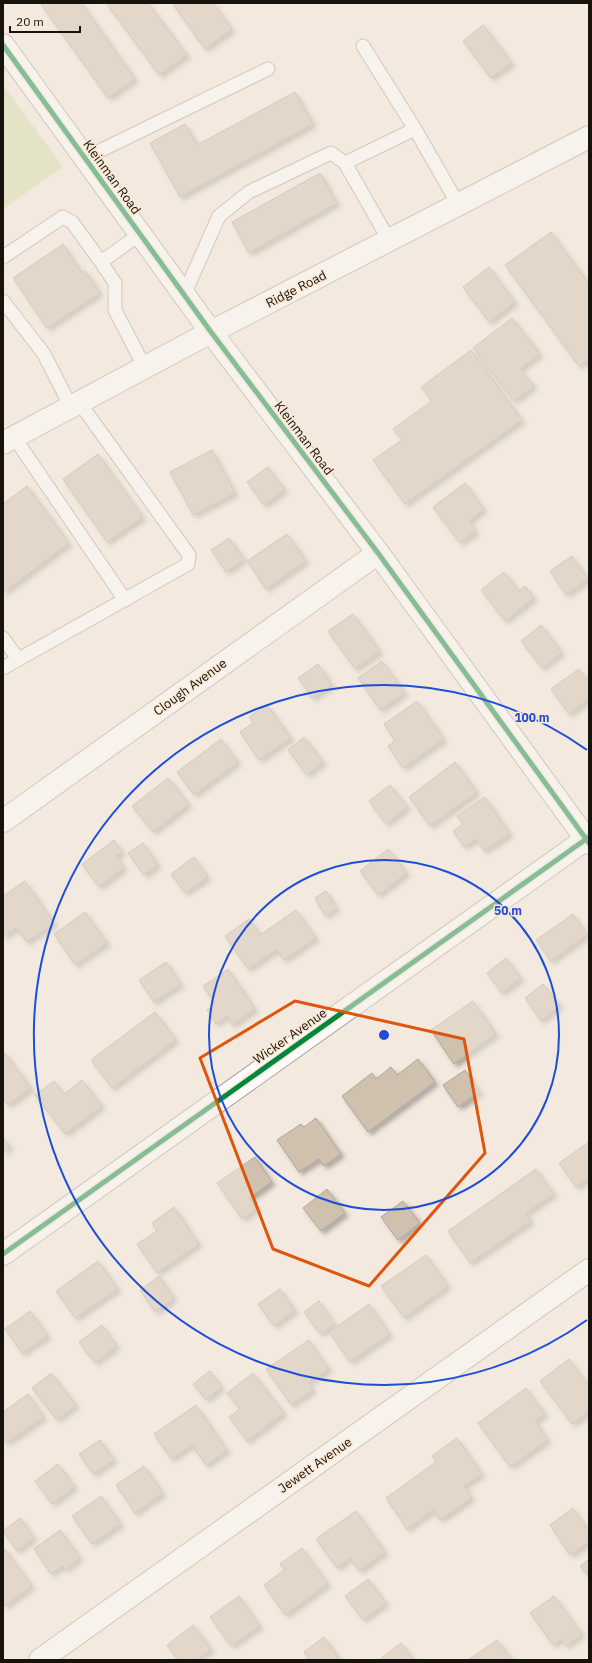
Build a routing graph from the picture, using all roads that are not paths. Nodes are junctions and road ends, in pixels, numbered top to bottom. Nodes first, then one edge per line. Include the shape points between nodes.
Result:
1 (3, 45) edge
2 (363, 46) dead end
3 (268, 69) dead end
4 (415, 128) junction
5 (589, 137) edge
6 (85, 158) junction
7 (345, 163) junction
8 (458, 204) junction
9 (140, 234) junction
10 (389, 240) junction
11 (3, 257) edge
12 (101, 262) junction
13 (184, 295) junction
14 (3, 301) edge
15 (211, 332) junction
16 (145, 368) junction
17 (75, 404) junction
18 (9, 440) edge
19 (378, 553) junction
20 (125, 600) junction
21 (3, 638) edge
22 (18, 659) junction
23 (3, 668) edge
24 (3, 820) edge
25 (588, 840) edge
26 (3, 1254) edge
27 (589, 1270) edge
28 (40, 1660) edge

1 - 6 street, Kleinman Road
2 - 4 lane
3 - 6 lane
4 - 7 lane
4 - 8 lane
5 - 8 street, Ridge Road
6 - 9 street, Kleinman Road
7 - 10 lane
7 - 13 lane via 331,153 249,192 219,216
8 - 10 street, Ridge Road
9 - 12 lane
9 - 13 street, Kleinman Road
10 - 15 street, Ridge Road
11 - 12 lane via 63,217 72,222
12 - 16 lane via 115,283 115,310
13 - 15 street, Kleinman Road
14 - 17 lane via 44,354
15 - 16 street, Ridge Road
15 - 19 street, Kleinman Road
16 - 17 street, Ridge Road
17 - 18 street, Ridge Road
17 - 20 lane via 189,555 188,564
18 - 20 lane
19 - 24 street, Clough Avenue
19 - 25 street, Kleinman Road
20 - 22 lane
21 - 22 lane
22 - 23 lane
25 - 26 street, Wicker Avenue
27 - 28 street, Jewett Avenue

